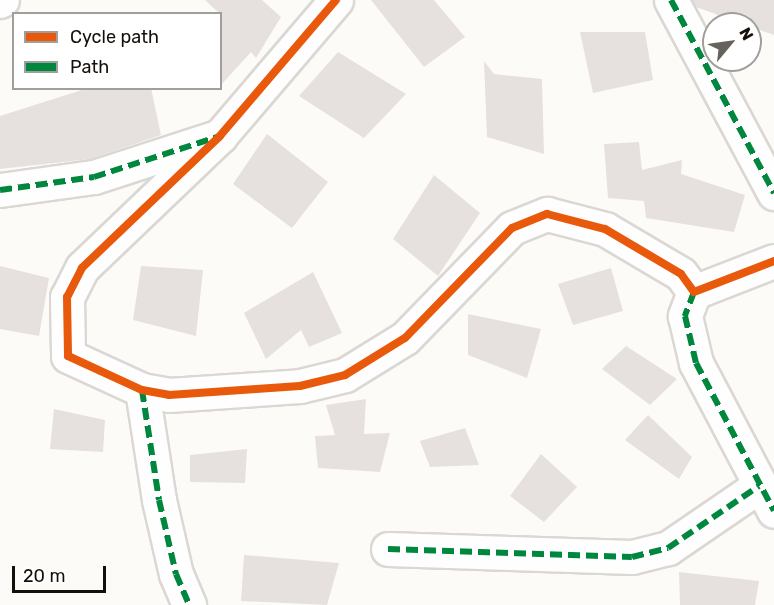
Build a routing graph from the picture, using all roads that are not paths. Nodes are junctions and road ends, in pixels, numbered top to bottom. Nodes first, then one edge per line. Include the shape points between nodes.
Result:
1 (336, 0) edge
2 (671, 0) edge
3 (220, 136) junction
4 (0, 190) edge
5 (774, 192) edge
6 (774, 261) edge
7 (694, 292) junction
8 (142, 390) junction
9 (769, 508) edge
10 (388, 549) dead end
11 (189, 605) edge

1 - 3 street
2 - 5 street
3 - 4 street via 94,177
3 - 8 street via 103,243 67,297 68,356
6 - 7 street
7 - 8 street via 681,274 604,229 547,214 512,228 405,338 345,375 231,393 169,396
7 - 9 street via 685,316 696,363
8 - 11 street via 159,501 176,574
9 - 10 street via 668,548 632,557

